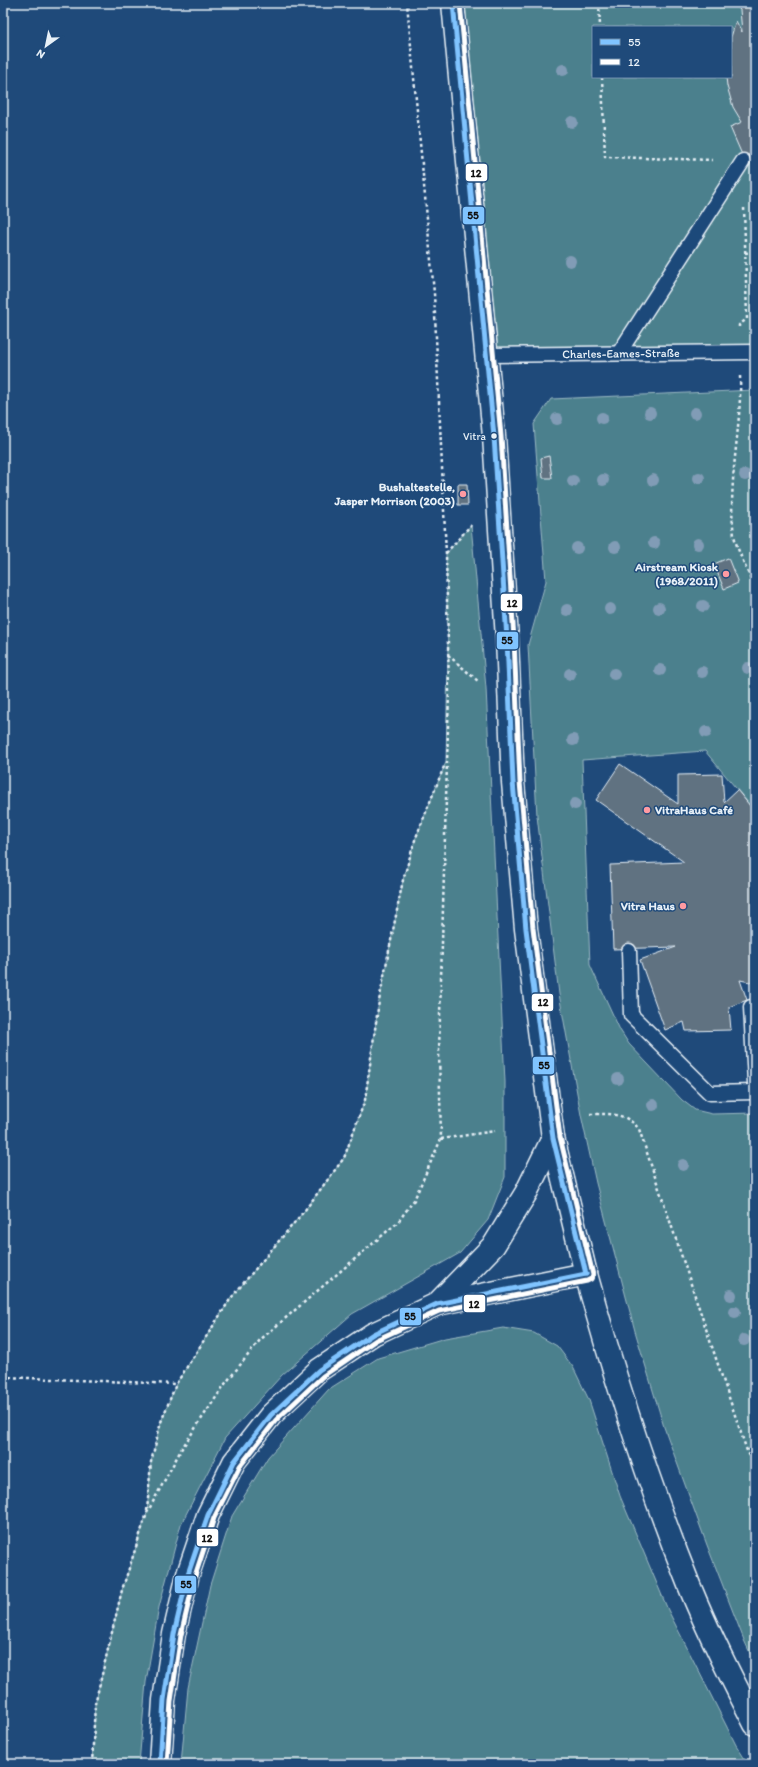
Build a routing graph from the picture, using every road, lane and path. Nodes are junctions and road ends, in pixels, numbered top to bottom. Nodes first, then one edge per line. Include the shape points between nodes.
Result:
1 (407, 3) edge
2 (453, 3) edge
3 (599, 3) edge
4 (600, 26) edge
5 (602, 78) edge
6 (743, 161) junction
7 (755, 252) edge
8 (745, 253) junction
9 (755, 352) edge
10 (619, 353) junction
11 (739, 354) junction
12 (488, 355) junction
13 (471, 525) dead end
14 (446, 554) junction
15 (755, 589) edge
16 (446, 762) junction
17 (755, 830) edge
18 (755, 837) edge
19 (629, 951) dead end
20 (751, 1007) dead end
21 (755, 1083) edge
22 (755, 1092) edge
23 (590, 1114) dead end
24 (495, 1131) dead end
25 (553, 1138) junction
26 (441, 1139) junction
27 (586, 1274) junction
28 (437, 1304) junction
29 (3, 1377) edge
30 (176, 1384) junction
31 (755, 1464) edge
32 (147, 1513) junction
33 (755, 1724) edge
34 (92, 1764) edge
35 (160, 1764) edge

1 - 14 path via 434,292
2 - 12 street
3 - 4 path
5 - 6 path via 605,158
6 - 8 path
6 - 10 lane
7 - 8 path
8 - 11 path via 747,319 739,325
9 - 11 lane, Charles-Eames-Straße
10 - 11 lane, Charles-Eames-Straße
10 - 12 lane, Charles-Eames-Straße
11 - 15 path via 740,396 732,481 734,536
12 - 25 street via 507,639 514,798 526,929
13 - 14 path
14 - 16 path via 449,691
16 - 26 path via 439,1051
16 - 30 path via 415,840 403,880 379,1001 365,1100 344,1158 305,1210 231,1298
17 - 18 path
19 - 22 lane via 631,1015 710,1093
20 - 21 lane
23 - 31 path via 621,1116 633,1122 639,1129 747,1451
24 - 26 path
25 - 27 street
25 - 28 street via 526,1193 494,1245
26 - 32 path via 414,1200 398,1222 260,1340 225,1384 182,1448
27 - 28 street
27 - 33 street via 612,1368 644,1466 689,1586
28 - 35 street via 373,1334 319,1370 271,1415 234,1462 208,1515 188,1574 174,1634 165,1693
29 - 30 path
30 - 32 path via 161,1422 151,1462
32 - 34 path via 122,1590 95,1704

